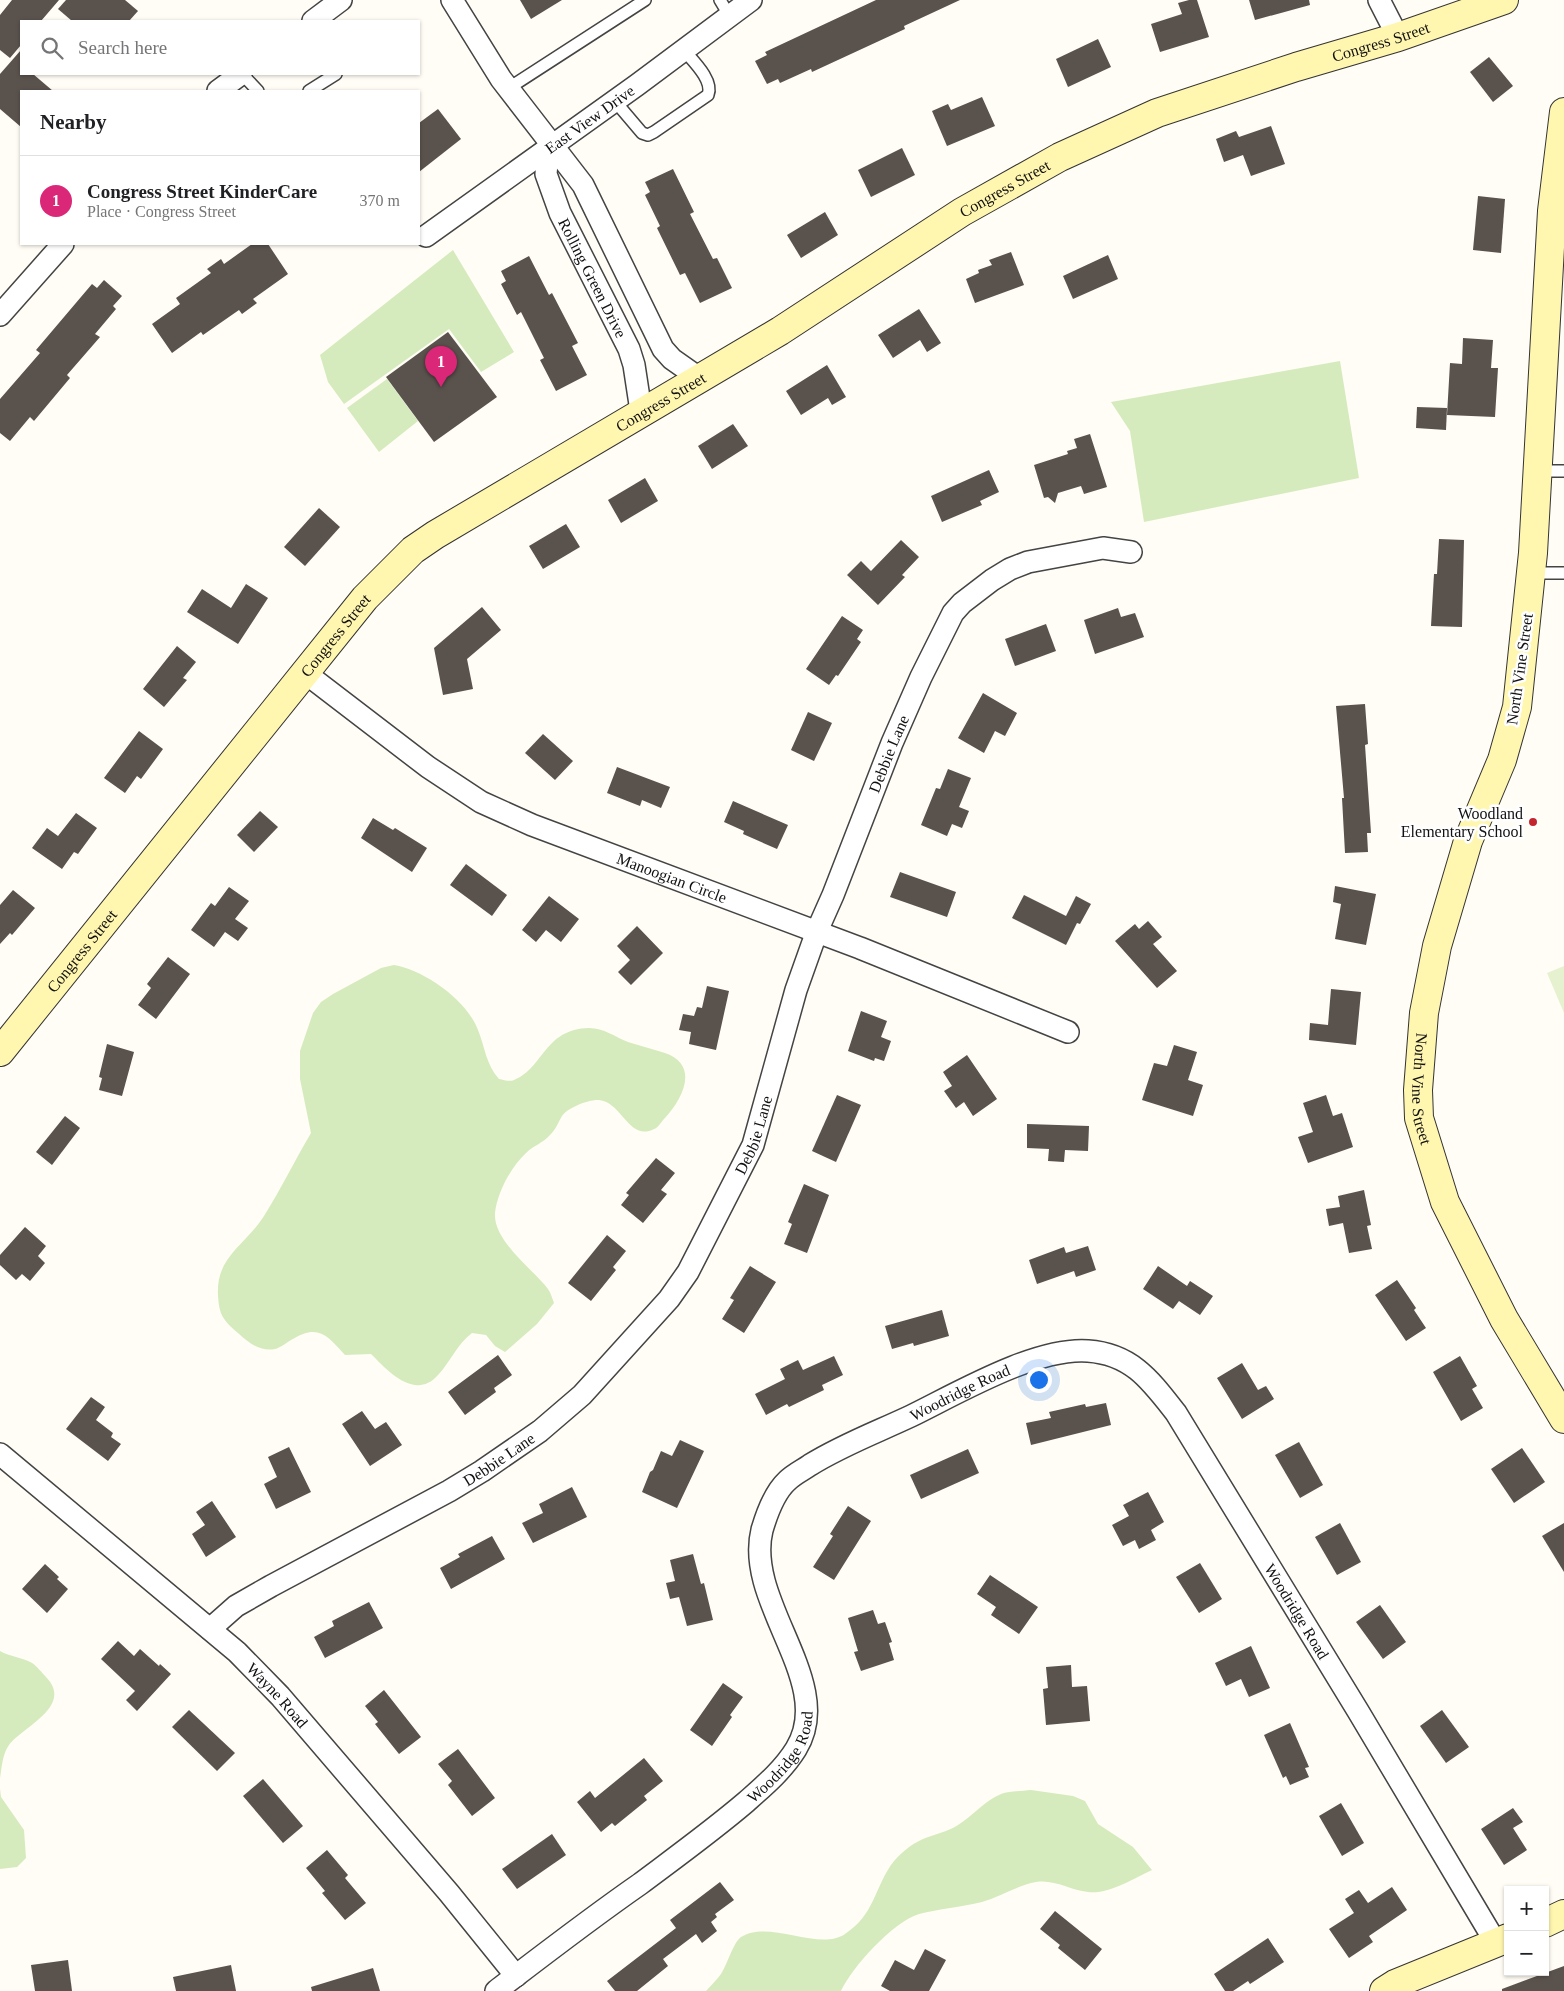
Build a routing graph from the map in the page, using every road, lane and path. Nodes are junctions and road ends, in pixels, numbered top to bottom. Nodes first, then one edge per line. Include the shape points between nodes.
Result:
1 (341, 0) edge
2 (452, 0) edge
3 (645, 0) edge
4 (751, 0) edge
5 (1379, 0) edge
6 (1504, 0) edge
7 (725, 7) edge
8 (314, 20) edge
9 (1398, 37) junction
10 (683, 49) junction
11 (241, 75) edge
12 (243, 75) edge
13 (334, 75) edge
14 (508, 88) junction
15 (219, 90) edge
16 (257, 90) edge
17 (311, 90) edge
18 (614, 100) junction
19 (1564, 112) edge
20 (553, 144) junction
21 (426, 236) dead end
22 (63, 245) edge
23 (0, 315) edge
24 (699, 378) junction
25 (641, 411) junction
26 (1551, 471) edge
27 (1131, 552) dead end
28 (1531, 573) junction
29 (1564, 573) edge
30 (304, 672) junction
31 (816, 931) junction
32 (1068, 1032) dead end
33 (0, 1052) edge
34 (1564, 1420) edge
35 (0, 1454) edge
36 (210, 1629) junction
37 (1564, 1914) edge
38 (1549, 1921) edge
39 (1502, 1941) edge
40 (516, 1976) junction
41 (496, 1991) edge
42 (1384, 1991) edge

1 - 8 street
2 - 14 street, Rolling Green Drive
3 - 14 lane
4 - 7 street, East View Drive
5 - 9 street
6 - 9 main road, Congress Street
7 - 10 street, East View Drive
9 - 24 main road, Congress Street via 1157,113 1060,157 962,212 780,331
10 - 18 street, East View Drive
10 - 18 lane via 708,83 708,95 648,135 642,133
11 - 15 street
12 - 16 lane
13 - 17 lane
14 - 20 street, Rolling Green Drive
18 - 20 street, East View Drive
19 - 26 main road, North Vine Street via 1552,211
20 - 21 street, East View Drive
20 - 24 street, Rolling Green Drive via 589,197 663,349
20 - 25 street, Rolling Green Drive via 546,174 569,234 629,349
22 - 23 street
24 - 25 main road, Congress Street
25 - 30 main road, Congress Street via 413,550 364,598
26 - 28 main road, North Vine Street
27 - 31 street, Debbie Lane via 1103,548 1028,562 992,580 957,609 939,639 892,743
28 - 29 lane
28 - 34 main road, North Vine Street via 1517,707 1502,760 1468,841 1437,946 1424,1013 1419,1118 1445,1202 1504,1319
30 - 31 street, Manoogian Circle via 428,767 481,802 532,825
30 - 33 main road, Congress Street
31 - 32 street, Manoogian Circle
31 - 36 street, Debbie Lane via 793,999 753,1145 688,1272 669,1299 582,1395 540,1430 449,1491 236,1606
35 - 36 street, Wayne Road
36 - 40 street, Wayne Road via 280,1696
37 - 38 main road
39 - 40 street, Woodridge Road via 1176,1413 1150,1380 1133,1366 1106,1354 1067,1351 990,1377 851,1442 786,1482 769,1510 762,1530 760,1552 772,1605 796,1663 806,1699 808,1719 796,1749 766,1785 719,1826
39 - 42 main road
40 - 41 street, Woodridge Road

